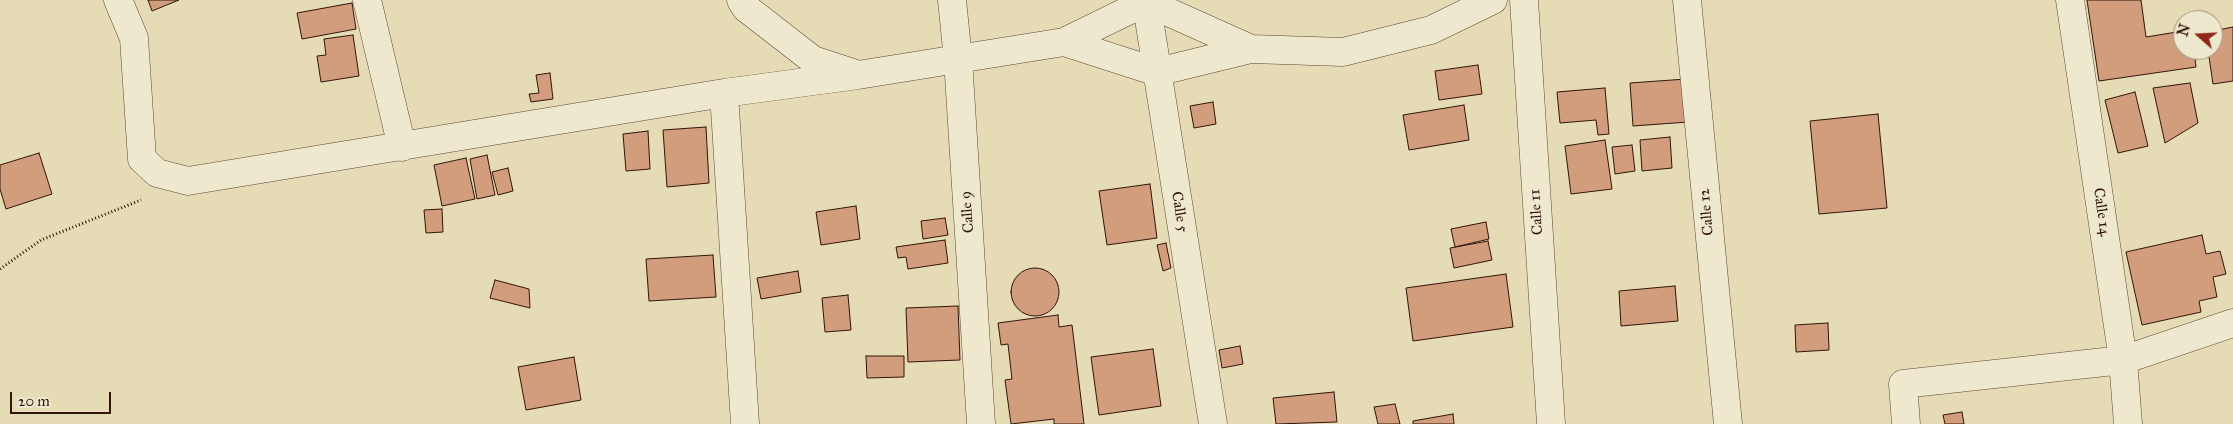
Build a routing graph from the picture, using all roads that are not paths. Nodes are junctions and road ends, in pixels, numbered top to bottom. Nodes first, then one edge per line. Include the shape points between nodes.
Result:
1 (118, 0) edge
2 (367, 0) edge
3 (741, 0) edge
4 (952, 0) edge
5 (1493, 0) edge
6 (1524, 0) edge
7 (1686, 0) edge
8 (2070, 0) edge
9 (1146, 1) edge
10 (1064, 42) junction
11 (1252, 49) junction
12 (958, 59) junction
13 (1156, 72) junction
14 (858, 75) junction
15 (724, 93) junction
16 (402, 147) junction
17 (2233, 323) edge
18 (2123, 360) junction
19 (745, 424) edge
20 (981, 424) edge
21 (1213, 424) edge
22 (1551, 424) edge
23 (1728, 424) edge
24 (1906, 424) edge
25 (2128, 424) edge

1 - 16 street via 134,38 142,159 157,173 188,180
2 - 16 street
3 - 14 street via 746,8 813,60
4 - 12 street, Calle 9
5 - 11 street via 1432,30 1343,52
6 - 22 street, Calle 11
7 - 23 street, Calle 12
8 - 18 street, Calle 14
9 - 10 street
9 - 11 street
9 - 13 street, Calle 5
10 - 12 street
10 - 13 street
11 - 13 street
12 - 14 street
12 - 20 street, Calle 9
13 - 21 street, Calle 5
14 - 15 street
15 - 16 street
15 - 19 street
17 - 18 street
18 - 24 street via 1903,384
18 - 25 street, Calle 14

